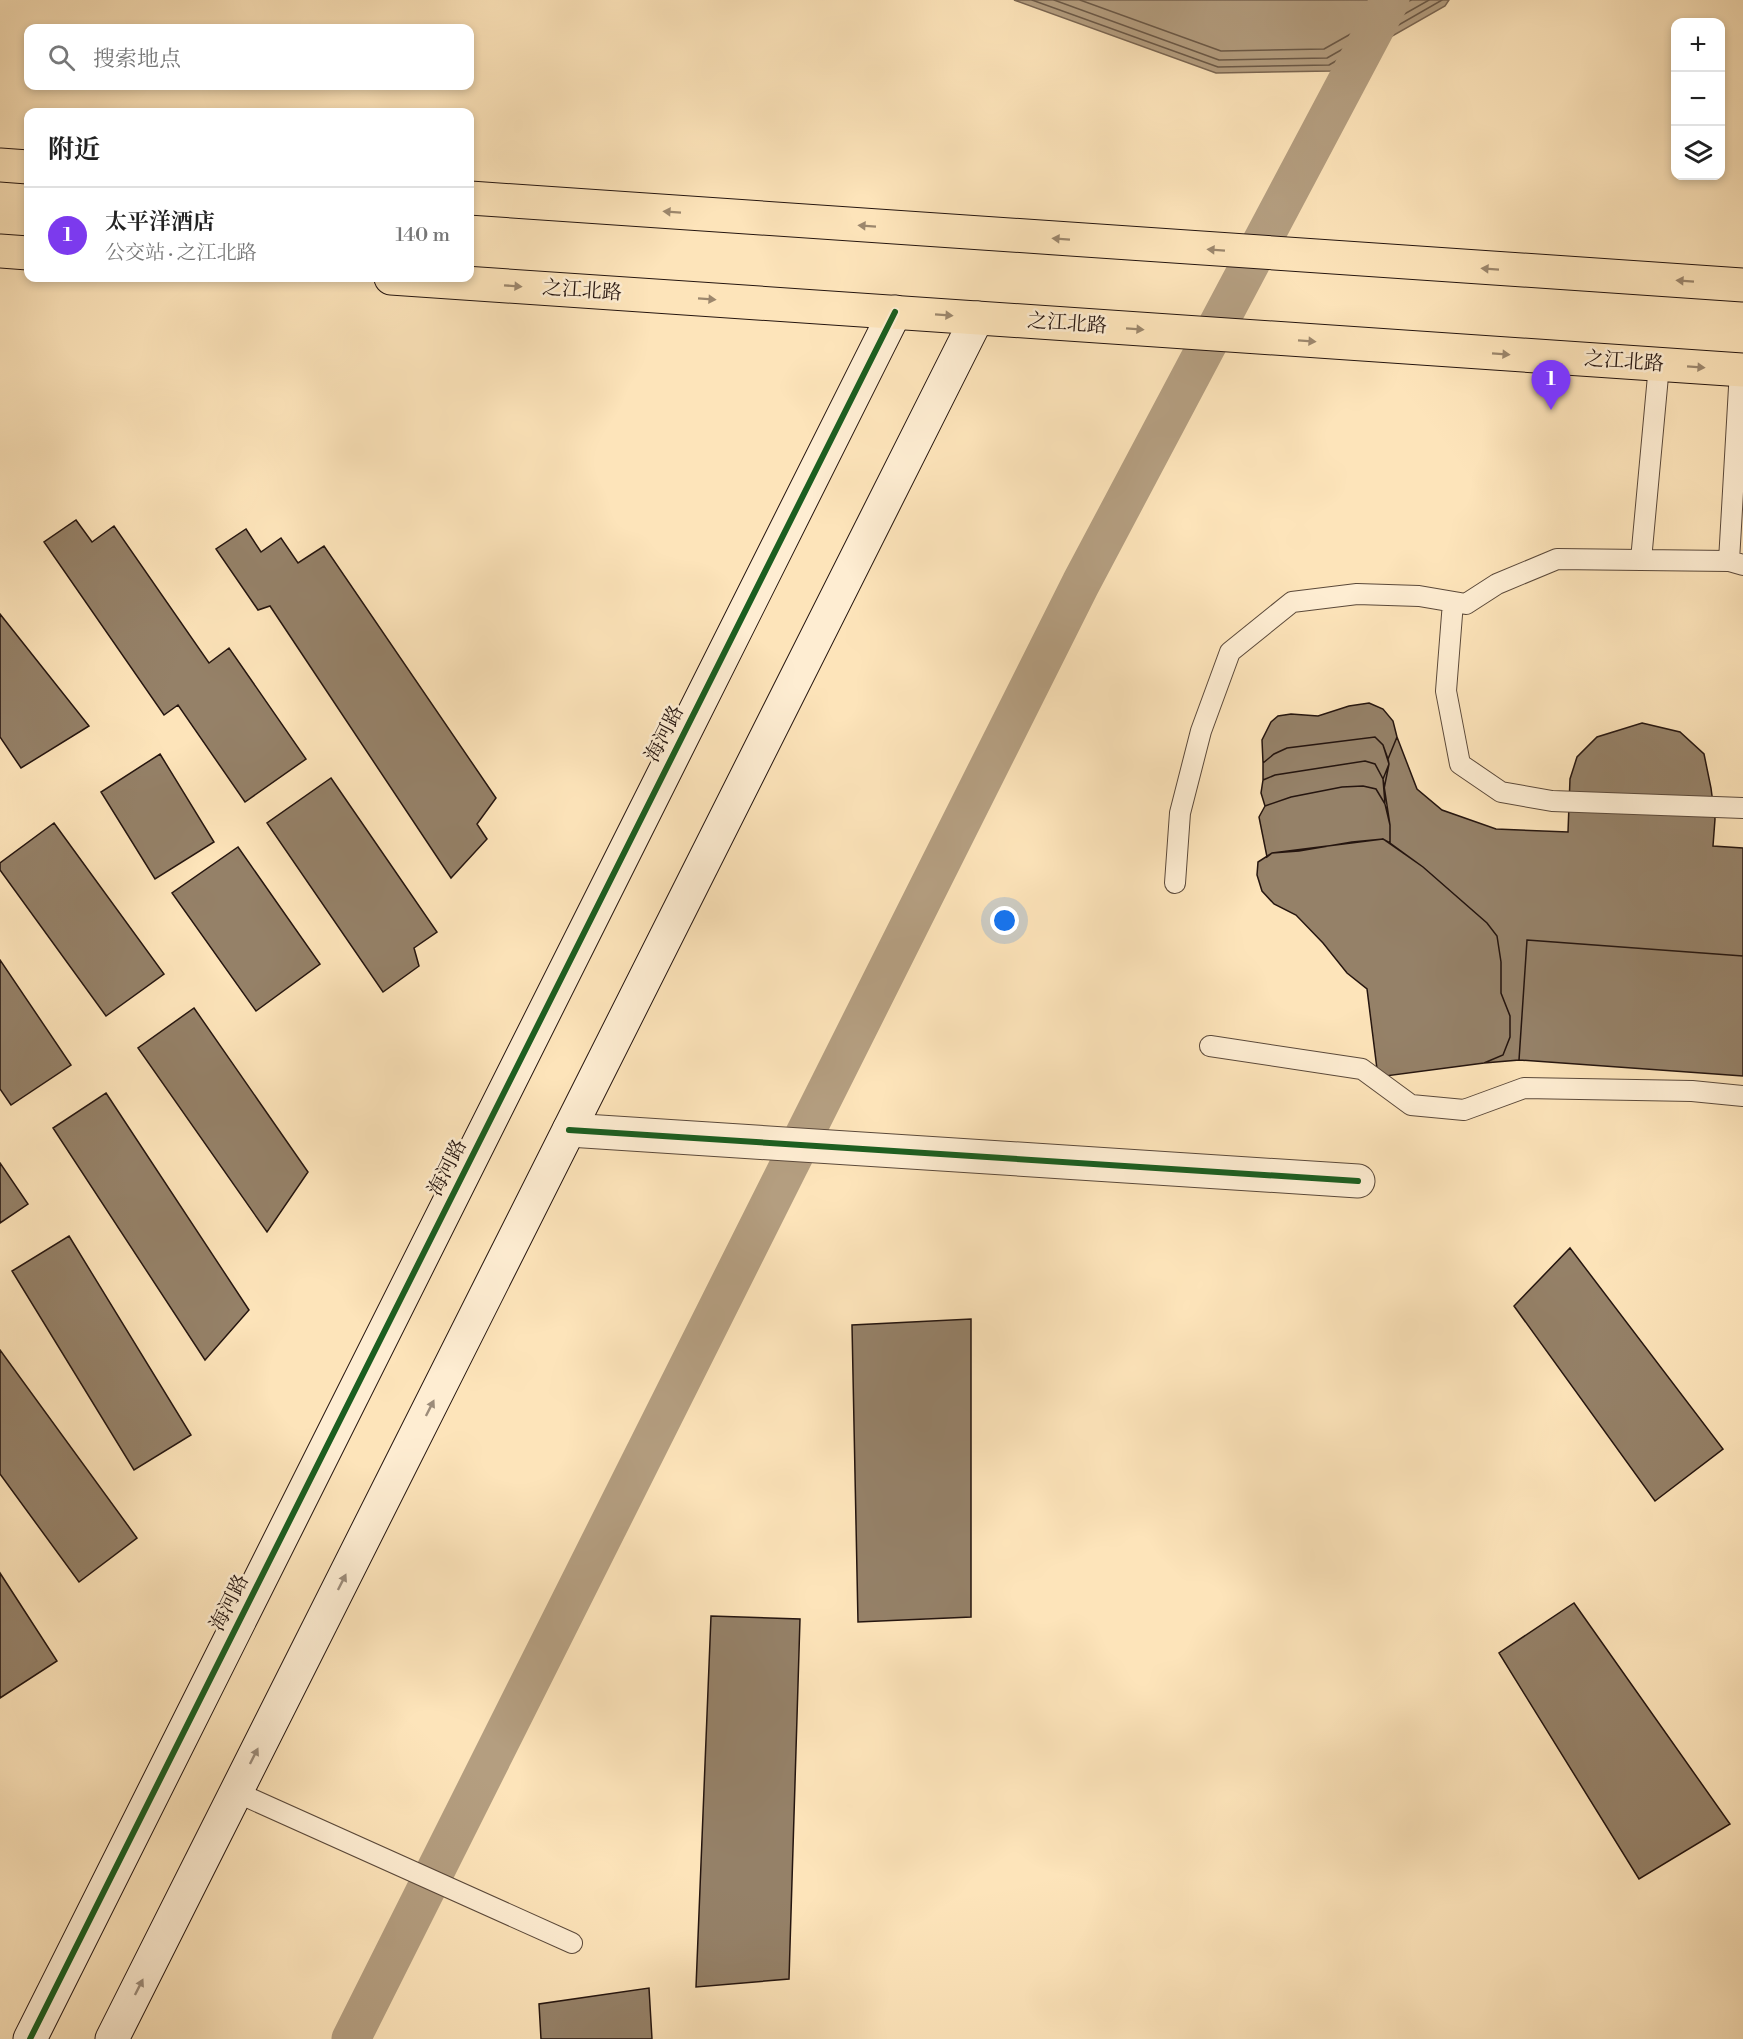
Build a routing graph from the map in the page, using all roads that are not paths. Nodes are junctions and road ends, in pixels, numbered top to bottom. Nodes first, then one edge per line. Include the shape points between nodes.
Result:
1 (0, 165) edge
2 (24, 167) edge
3 (474, 198) edge
4 (0, 251) edge
5 (24, 253) edge
6 (450, 282) edge
7 (1743, 285) edge
8 (895, 312) junction
9 (977, 318) junction
10 (1659, 364) junction
11 (1742, 370) edge
12 (1641, 560) junction
13 (1736, 563) edge
14 (1454, 602) junction
15 (1743, 808) edge
16 (1175, 883) dead end
17 (1210, 1046) dead end
18 (1743, 1096) edge
19 (569, 1130) junction
20 (1358, 1180) dead end
21 (236, 1792) junction
22 (564, 1940) dead end
23 (30, 2039) edge
24 (112, 2039) edge

1 - 2 main road
7 -> 3 main road
4 - 5 main road
6 -> 8 main road, 之江北路
8 -> 9 main road, 之江北路
8 - 23 street, 海河路
9 -> 10 main road, 之江北路
9 - 19 street
10 -> 11 main road, 之江北路
10 - 12 lane
11 - 13 lane
12 - 13 lane
12 - 14 lane via 1557,560 1497,584 1466,604
14 - 15 lane via 1446,691 1460,764 1501,792 1552,801
14 - 16 lane via 1419,596 1357,594 1292,602 1230,652 1201,731 1180,813
17 - 18 lane via 1362,1069 1411,1105 1464,1110 1524,1088 1692,1091
19 - 20 street
21 -> 19 street
21 - 22 lane
24 -> 21 street

